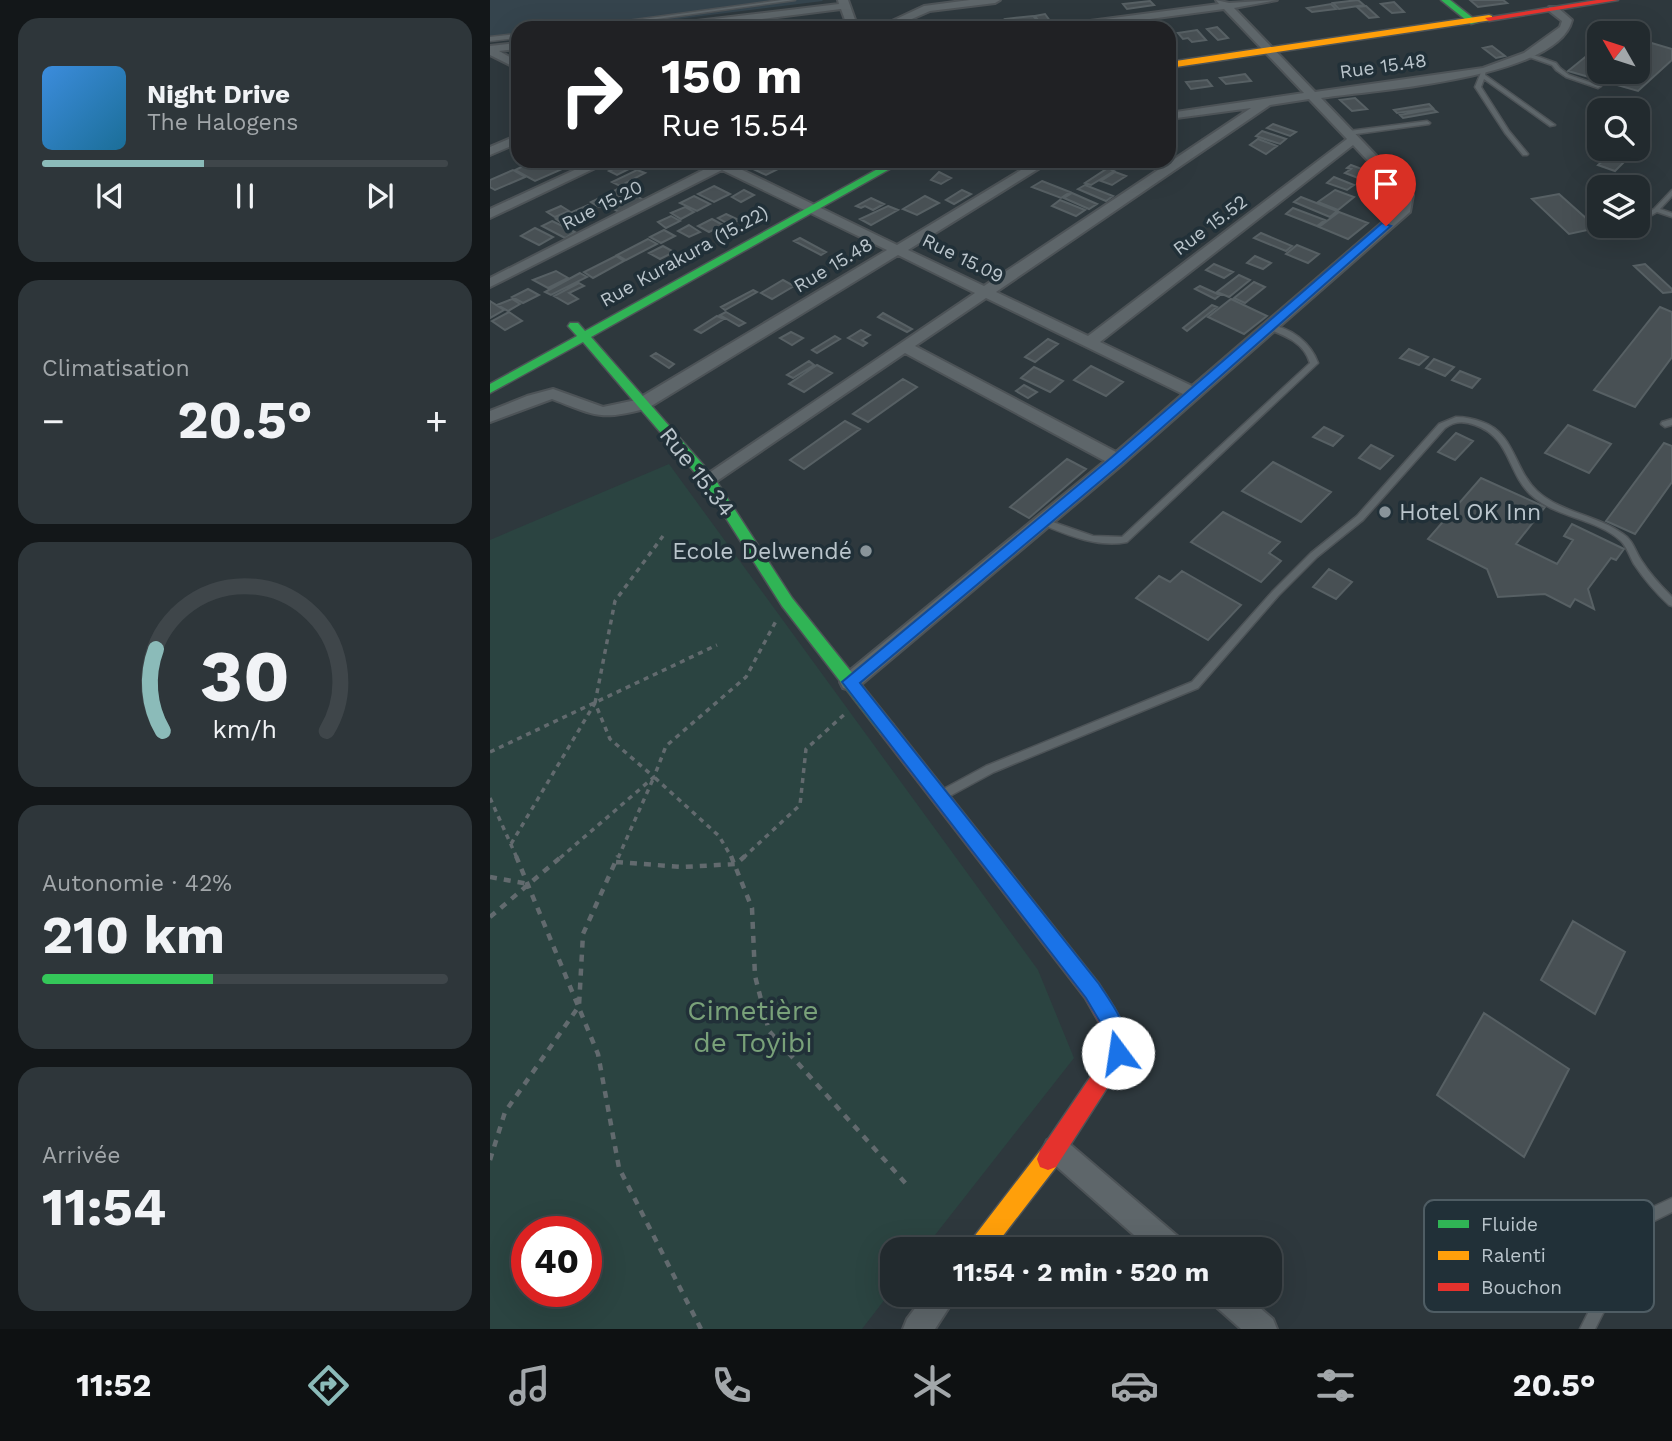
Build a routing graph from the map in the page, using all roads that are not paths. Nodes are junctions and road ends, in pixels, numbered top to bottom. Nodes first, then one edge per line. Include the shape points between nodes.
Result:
1 (793, 0) edge
2 (995, 0) edge
3 (1272, 0) edge
4 (1446, 0) edge
5 (1574, 0) edge
6 (1614, 0) edge
7 (844, 3) edge
8 (1223, 3) edge
9 (925, 4) edge
10 (812, 9) junction
11 (1553, 9) junction
12 (1470, 19) junction
13 (632, 21) edge
14 (718, 21) edge
15 (785, 21) edge
16 (850, 21) edge
17 (895, 21) edge
18 (1106, 21) edge
19 (511, 37) edge
20 (490, 39) edge
21 (1266, 47) junction
22 (511, 48) edge
23 (491, 53) edge
24 (1176, 56) edge
25 (1531, 56) junction
26 (511, 63) edge
27 (1176, 64) edge
28 (1483, 73) junction
29 (1598, 86) dead end
30 (1312, 95) junction
31 (1266, 103) junction
32 (1176, 115) edge
33 (1427, 123) dead end
34 (1552, 125) dead end
35 (1352, 136) junction
36 (511, 142) edge
37 (490, 151) edge
38 (1525, 154) dead end
39 (1176, 164) edge
40 (589, 168) edge
41 (710, 168) edge
42 (734, 168) edge
43 (862, 168) edge
44 (884, 168) edge
45 (1033, 168) edge
46 (1170, 168) edge
47 (1672, 192) edge
48 (806, 205) junction
49 (1656, 210) junction
50 (1650, 213) edge
51 (490, 214) edge
52 (1672, 215) edge
53 (898, 248) junction
54 (490, 283) edge
55 (988, 292) junction
56 (1271, 327) junction
57 (579, 331) junction
58 (1090, 342) junction
59 (905, 347) junction
60 (490, 370) edge
61 (490, 389) edge
62 (1194, 393) junction
63 (642, 404) junction
64 (490, 417) edge
65 (1117, 460) junction
66 (708, 479) junction
67 (1044, 522) junction
68 (1672, 603) edge
69 (850, 682) junction
70 (939, 797) junction
71 (1056, 1149) junction
72 (1672, 1205) edge
73 (1654, 1214) edge
74 (988, 1237) edge
75 (1157, 1237) edge
76 (934, 1307) edge
77 (1238, 1307) edge
78 (1596, 1312) edge
79 (917, 1329) edge
80 (1264, 1329) edge
81 (1587, 1329) edge

1 - 13 lane
2 - 9 street
3 - 8 street
4 - 12 main road
5 - 12 main road
6 - 11 main road
7 - 10 street
7 - 16 street
8 - 18 street
8 - 21 street
9 - 17 street
10 - 14 street
10 - 15 street
11 - 12 main road
11 - 25 street, Rue 15.48 via 1567,20 1565,28
12 - 21 main road
19 - 20 lane
21 - 24 main road
21 - 27 main road
21 - 30 street
22 - 23 street
23 - 26 street
25 - 28 street, Rue 15.48
25 - 29 lane via 1553,64 1566,76
28 - 30 street, Rue 15.48
28 - 34 lane
28 - 38 lane via 1478,87
30 - 31 street, Rue 15.48
30 - 35 street
31 - 32 street, Rue 15.48
31 - 39 street
33 - 35 lane
35 - 56 street via 1407,195 1405,209
35 - 58 street, Rue 15.52
36 - 37 street
40 - 51 street
41 - 54 street, Rue 15.20
42 - 48 street, Rue 15.09
43 - 48 main road, Rue Kurakura (15.22)
44 - 48 main road, Rue Kurakura (15.22)
45 - 53 street, Rue 15.48
46 - 55 street
47 - 49 lane
48 - 53 street, Rue 15.09
48 - 57 main road, Rue Kurakura (15.22)
49 - 50 lane
49 - 52 lane
53 - 55 street, Rue 15.09
53 - 63 street, Rue 15.48
55 - 58 street, Rue 15.09
55 - 59 street
56 - 62 street
56 - 67 lane via 1304,344 1314,363 1124,540 1104,542
57 - 60 main road, Rue Kurakura (15.22)
57 - 61 main road, Rue Kurakura (15.22)
57 - 63 main road, Rue 15.34
58 - 62 street, Rue 15.09
59 - 65 street
59 - 66 street
62 - 65 street
63 - 64 street, Rue 15.48 via 601,412 553,394
63 - 66 main road, Rue 15.34
65 - 67 street
66 - 69 main road, Rue 15.34 via 787,602
67 - 69 street
68 - 70 lane via 1624,539 1533,493 1521,477 1509,445 1497,432 1483,423 1451,419 1360,518 1276,593 1195,685 990,769
69 - 70 main road, Rue 15.34
70 - 71 main road, Rue 15.34 via 1093,991 1115,1030 1118,1053
71 - 74 main road, Rue 15.34
71 - 75 street
72 - 73 lane
76 - 79 street
77 - 80 street
78 - 81 lane

